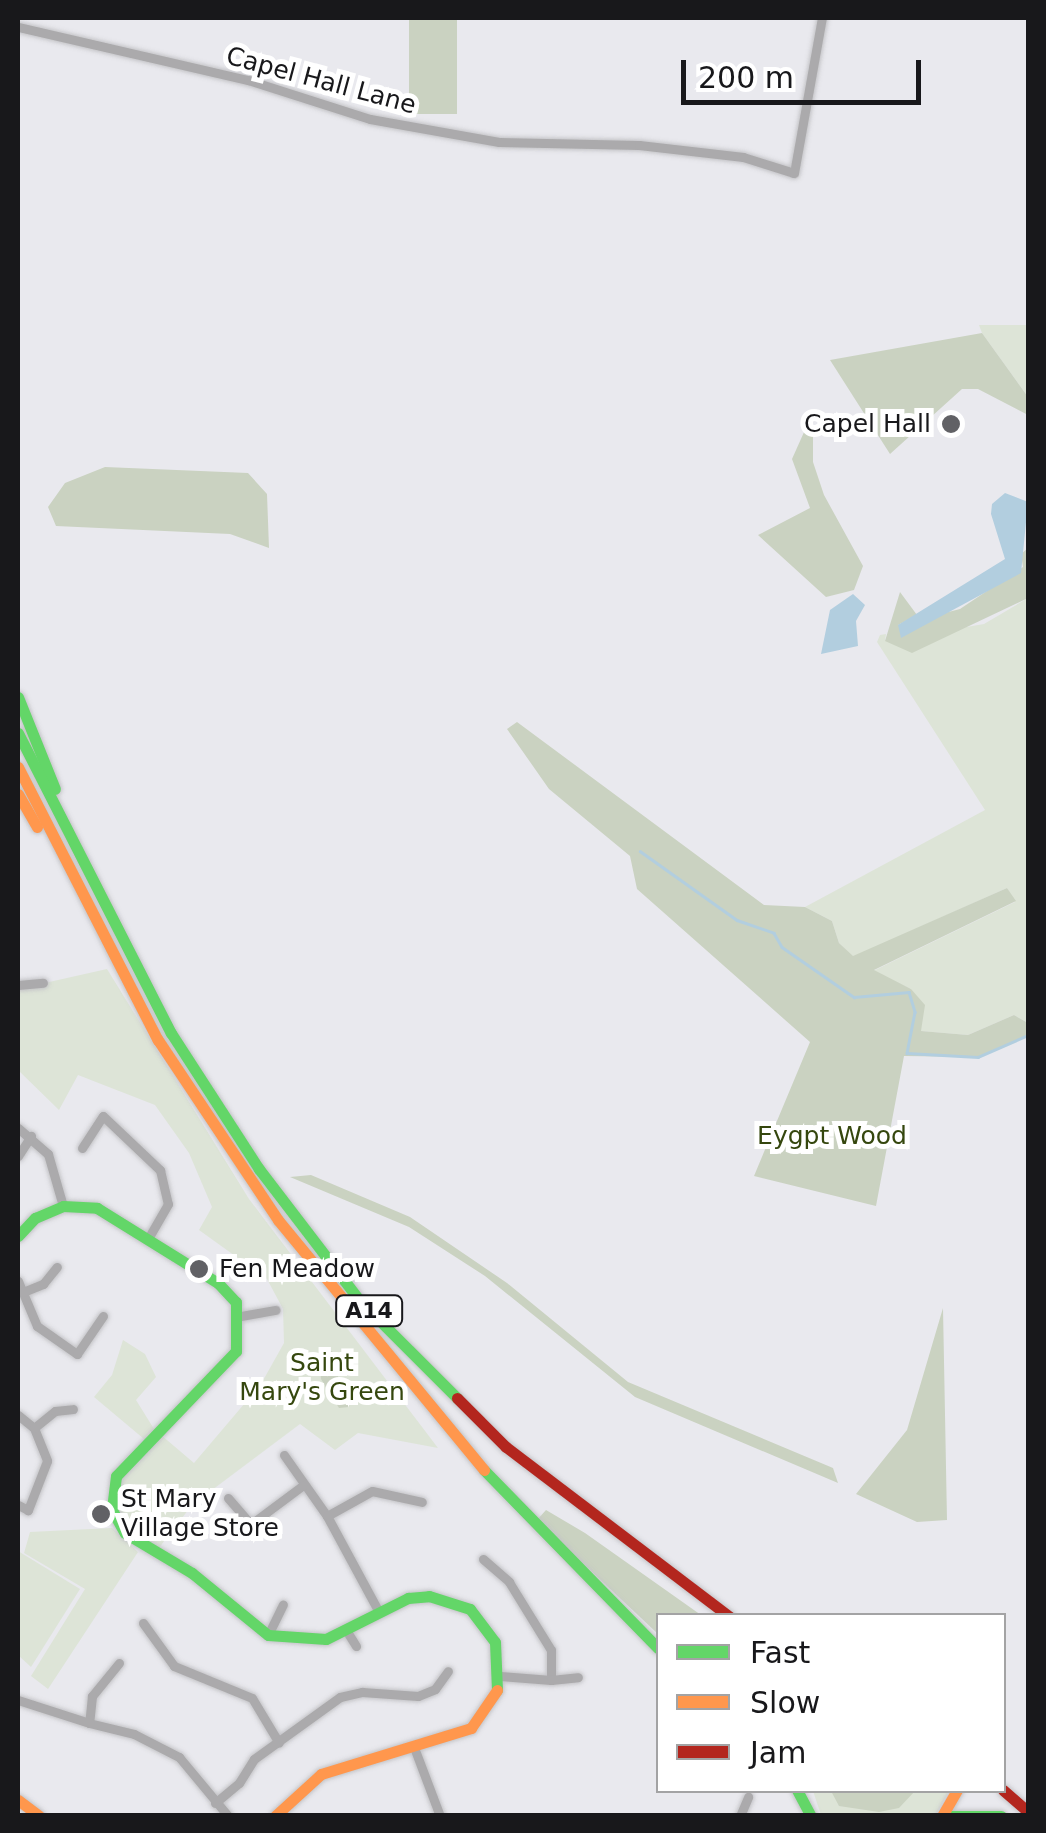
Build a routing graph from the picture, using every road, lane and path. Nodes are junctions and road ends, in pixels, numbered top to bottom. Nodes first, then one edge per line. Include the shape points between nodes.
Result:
1 (822, 18) edge
2 (18, 27) edge
3 (18, 697) edge
4 (18, 733) edge
5 (18, 767) edge
6 (18, 794) edge
7 (67, 831) junction
8 (70, 876) junction
9 (43, 983) dead end
10 (18, 985) edge
11 (18, 1128) edge
12 (31, 1136) junction
13 (82, 1148) dead end
14 (18, 1156) edge
15 (64, 1206) junction
16 (18, 1236) edge
17 (149, 1237) junction
18 (57, 1267) dead end
19 (18, 1281) edge
20 (24, 1292) junction
21 (275, 1310) dead end
22 (104, 1316) dead end
23 (241, 1316) junction
24 (73, 1408) dead end
25 (18, 1415) edge
26 (34, 1428) junction
27 (284, 1455) dead end
28 (302, 1486) junction
29 (228, 1498) dead end
30 (422, 1502) dead end
31 (18, 1505) edge
32 (327, 1516) junction
33 (483, 1559) dead end
34 (284, 1604) dead end
35 (379, 1612) junction
36 (725, 1613) edge
37 (143, 1623) dead end
38 (346, 1630) junction
39 (268, 1635) junction
40 (356, 1646) dead end
41 (656, 1646) edge
42 (119, 1663) dead end
43 (448, 1671) dead end
44 (500, 1676) junction
45 (578, 1677) dead end
46 (551, 1680) junction
47 (18, 1700) edge
48 (89, 1723) junction
49 (278, 1743) junction
50 (415, 1750) junction
51 (1006, 1792) edge
52 (954, 1793) edge
53 (748, 1797) dead end
54 (18, 1800) edge
55 (215, 1804) junction
56 (1028, 1812) edge
57 (40, 1816) edge
58 (228, 1816) edge
59 (275, 1816) edge
60 (440, 1816) edge
61 (740, 1816) edge
62 (942, 1816) edge
63 (950, 1816) edge
64 (1000, 1816) edge

1 - 2 street, Capel Hall Lane via 794,173 743,157 639,144 499,142 370,119 248,80
3 - 7 main road, A14
4 - 7 main road, A14
5 - 8 main road, A14
6 - 8 main road, A14
7 - 36 main road, A14 via 135,969 259,1169 390,1336 531,1468
8 - 41 main road, A14 via 200,1107 346,1311 492,1483
9 - 10 street
11 - 12 street
12 - 14 street
12 - 15 street via 48,1154
13 - 17 street via 103,1116 160,1170 168,1204
15 - 16 main road via 35,1218
15 - 17 main road via 97,1208
17 - 23 main road via 218,1283
18 - 20 street via 44,1284
19 - 20 street
20 - 22 street via 37,1326 77,1354
21 - 23 street
23 - 39 main road via 236,1351 126,1458 113,1487 112,1510 125,1533 192,1573
24 - 26 street via 54,1411
25 - 26 street
26 - 31 street via 46,1467 28,1510
27 - 28 street
28 - 29 street via 251,1524
28 - 32 street
30 - 32 street via 372,1492
32 - 35 street
33 - 46 street via 498,1569 545,1635
34 - 39 street
35 - 38 main road
35 - 44 main road via 430,1596 460,1604 487,1625
37 - 49 street via 174,1666 252,1698
38 - 39 main road via 303,1642
38 - 40 street
42 - 48 street via 92,1696
43 - 49 street via 435,1689 418,1696 340,1697
44 - 46 street
44 - 50 main road via 487,1714 472,1728
45 - 46 street
47 - 48 street
48 - 55 street via 134,1734 179,1757
49 - 55 street via 254,1758
50 - 59 main road via 321,1774
50 - 60 street
51 - 56 main road
52 - 62 main road
53 - 61 street
54 - 57 main road
55 - 58 street
63 - 64 main road

